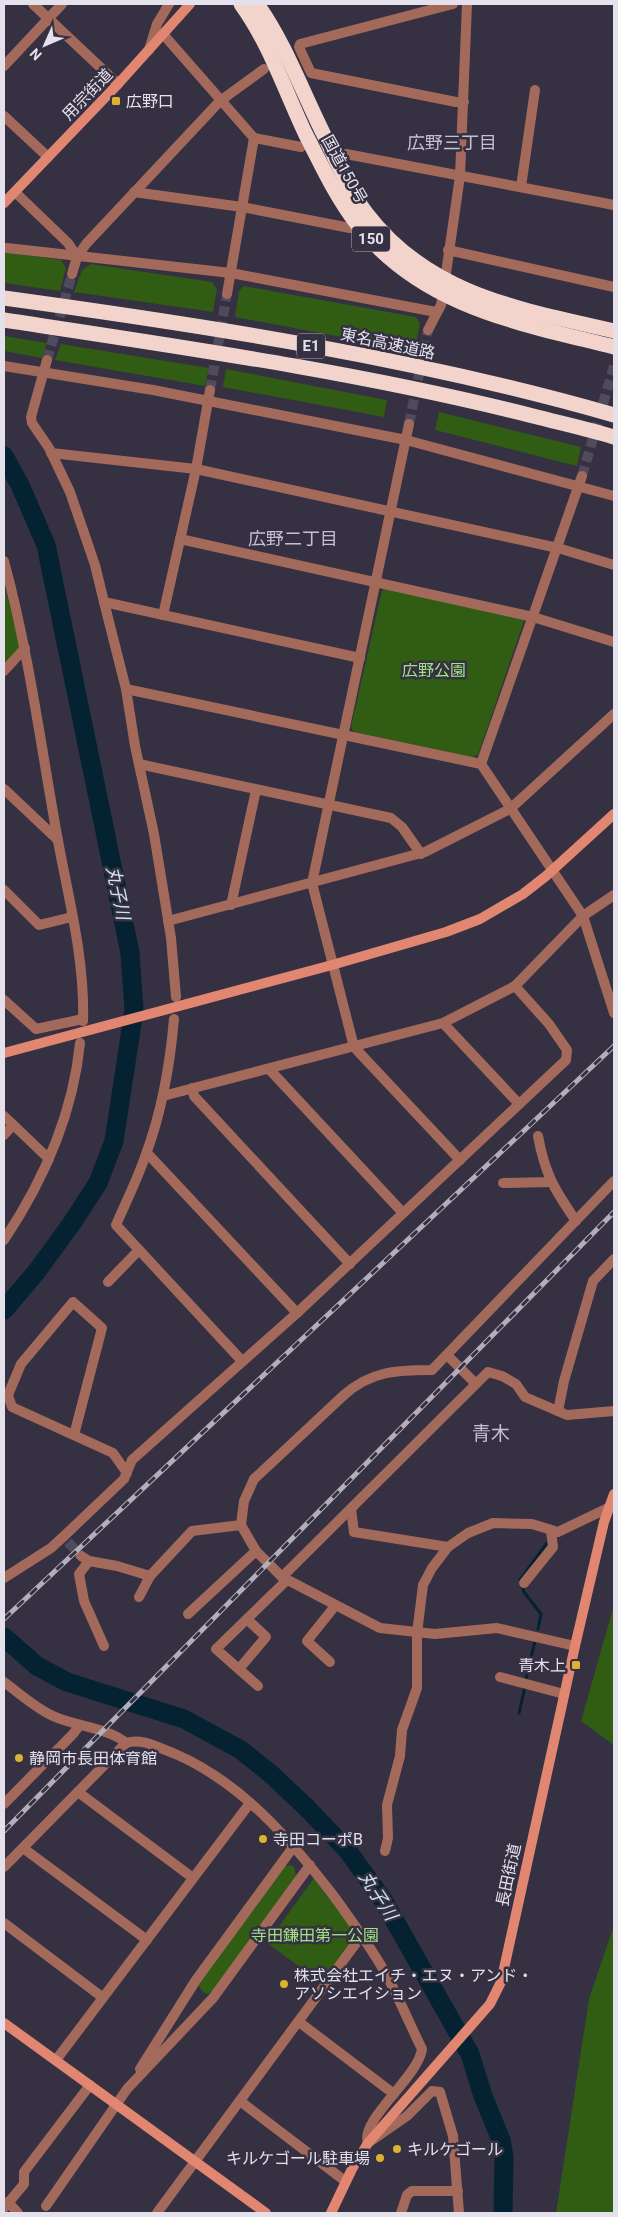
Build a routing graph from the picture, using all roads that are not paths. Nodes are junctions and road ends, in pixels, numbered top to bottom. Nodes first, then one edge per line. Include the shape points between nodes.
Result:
1 (33, 4) edge
2 (62, 4) edge
3 (169, 4) edge
4 (190, 4) edge
5 (240, 4) edge
6 (257, 4) edge
7 (453, 4) edge
8 (467, 4) edge
9 (49, 18) junction
10 (163, 34) junction
11 (149, 50) junction
12 (4, 66) edge
13 (264, 69) dead end
14 (118, 84) junction
15 (534, 90) dead end
16 (220, 101) junction
17 (464, 102) junction
18 (4, 116) edge
19 (254, 138) junction
20 (301, 147) dead end
21 (346, 154) dead end
22 (48, 156) junction
23 (460, 176) junction
24 (521, 187) junction
25 (15, 192) junction
26 (134, 192) junction
27 (4, 203) edge
28 (614, 205) edge
29 (242, 207) junction
30 (358, 225) junction
31 (7, 248) dead end
32 (448, 250) junction
33 (77, 256) junction
34 (231, 273) junction
35 (72, 274) tunnel mouth
36 (444, 288) junction
37 (614, 288) edge
38 (226, 294) tunnel mouth
39 (4, 298) edge
40 (436, 312) junction
41 (4, 320) edge
42 (428, 330) tunnel mouth
43 (614, 331) edge
44 (614, 348) edge
45 (47, 360) tunnel mouth
46 (4, 366) edge
47 (44, 373) junction
48 (209, 395) junction
49 (614, 415) edge
50 (409, 424) tunnel mouth
51 (614, 437) edge
52 (406, 440) junction
53 (51, 453) junction
54 (196, 469) junction
55 (580, 481) junction
56 (614, 496) edge
57 (391, 511) junction
58 (180, 539) junction
59 (558, 548) junction
60 (4, 561) edge
61 (614, 565) edge
62 (376, 583) junction
63 (104, 602) junction
64 (163, 615) junction
65 (533, 617) junction
66 (614, 642) edge
67 (25, 648) junction
68 (360, 658) junction
69 (4, 671) edge
70 (126, 689) junction
71 (614, 714) edge
72 (344, 734) junction
73 (139, 764) junction
74 (481, 764) junction
75 (4, 789) edge
76 (256, 790) junction
77 (327, 806) junction
78 (510, 809) junction
79 (614, 814) edge
80 (58, 840) junction
81 (421, 854) junction
82 (552, 870) junction
83 (312, 883) junction
84 (4, 890) edge
85 (614, 896) edge
86 (231, 905) junction
87 (583, 916) junction
88 (72, 917) junction
89 (168, 921) junction
90 (332, 965) junction
91 (515, 986) junction
92 (176, 997) dead end
93 (4, 1000) edge
94 (614, 1013) edge
95 (174, 1019) dead end
96 (443, 1023) junction
97 (80, 1043) dead end
98 (354, 1047) junction
99 (4, 1053) edge
100 (269, 1069) junction
101 (192, 1088) junction
102 (163, 1096) junction
103 (518, 1104) junction
104 (4, 1116) edge
105 (13, 1124) junction
106 (4, 1135) edge
107 (538, 1136) dead end
108 (147, 1153) junction
109 (49, 1159) junction
110 (460, 1160) junction
111 (614, 1181) edge
112 (551, 1182) junction
113 (504, 1183) dead end
114 (403, 1212) junction
115 (576, 1220) junction
116 (4, 1240) edge
117 (138, 1251) junction
118 (614, 1259) edge
119 (350, 1264) junction
120 (108, 1282) dead end
121 (297, 1313) junction
122 (447, 1355) junction
123 (242, 1361) junction
124 (476, 1384) junction
125 (558, 1411) junction
126 (614, 1411) edge
127 (74, 1435) junction
128 (127, 1473) junction
129 (614, 1494) edge
130 (608, 1508) junction
131 (351, 1509) junction
132 (241, 1525) junction
133 (551, 1531) junction
134 (448, 1547) junction
135 (256, 1551) junction
136 (150, 1576) junction
137 (4, 1578) edge
138 (284, 1579) junction
139 (524, 1583) dead end
140 (139, 1597) dead end
141 (335, 1606) junction
142 (188, 1614) dead end
143 (247, 1619) junction
144 (417, 1633) junction
145 (104, 1646) dead end
146 (575, 1646) junction
147 (330, 1662) dead end
148 (239, 1669) junction
149 (500, 1677) dead end
150 (4, 1682) edge
151 (258, 1686) dead end
152 (564, 1694) junction
153 (79, 1726) junction
154 (126, 1743) junction
155 (78, 1792) junction
156 (250, 1803) junction
157 (4, 1804) edge
158 (294, 1846) junction
159 (23, 1848) junction
160 (385, 1851) dead end
161 (310, 1865) junction
162 (4, 1868) edge
163 (193, 1878) junction
164 (4, 1923) edge
165 (362, 1935) junction
166 (147, 1940) junction
167 (102, 1997) junction
168 (299, 2022) junction
169 (4, 2023) edge
170 (56, 2060) junction
171 (90, 2085) junction
172 (127, 2089) junction
173 (394, 2094) junction
174 (240, 2101) junction
175 (117, 2104) junction
176 (368, 2143) junction
177 (195, 2162) junction
178 (345, 2181) junction
179 (458, 2191) junction
180 (6, 2205) edge
181 (46, 2206) dead end
182 (18, 2213) edge
183 (157, 2213) edge
184 (266, 2213) edge
185 (331, 2213) edge
186 (401, 2213) edge
187 (459, 2213) edge

1 - 9 street
2 - 9 street
3 - 11 street via 157,24
4 - 10 street, 用宗街道
5 - 30 highway, 国道150号 / 150 via 263,38 290,103 332,186
6 - 36 highway, 国道150号 / 150 via 275,32 355,197 367,215
7 - 17 street via 300,44 299,47 311,74
8 - 17 street
9 - 12 street
9 - 14 street
10 - 11 street, 用宗街道
10 - 16 street
11 - 14 street, 用宗街道
13 - 16 street
14 - 22 street, 用宗街道
15 - 24 street
16 - 19 street
16 - 26 street
17 - 23 street
18 - 22 street
19 - 20 street
19 - 29 street
21 - 23 street
22 - 25 street, 用宗街道
23 - 24 street
23 - 32 street
24 - 28 street
25 - 27 street, 用宗街道
25 - 33 street via 68,243
26 - 29 street
26 - 33 street
29 - 30 street via 350,228
29 - 34 street
30 - 36 highway, 国道150号 / 150 via 402,268
31 - 33 street
32 - 36 street
32 - 37 street
33 - 34 street
33 - 35 street
34 - 38 street
34 - 40 street
36 - 40 street via 441,305
36 - 43 highway, 国道150号 / 150
36 - 44 highway, 国道150号 / 150 via 467,306 503,319
39 - 49 highway, 東名高速道路 / E1 via 329,349 513,388
40 - 42 street
41 - 51 highway, E1 via 315,369 488,405
45 - 47 street
46 - 47 street
47 - 48 street
47 - 53 street via 31,416
48 - 52 street
48 - 54 street
50 - 52 street
52 - 55 street
52 - 57 street
53 - 54 street
53 - 63 street via 70,492
54 - 57 street
54 - 58 street
55 - 56 street
55 - 59 street
57 - 59 street
57 - 62 street
58 - 62 street
58 - 64 street
59 - 61 street
59 - 65 street
60 - 67 street
62 - 65 street
62 - 68 street
63 - 64 street
63 - 70 street
64 - 68 street
65 - 66 street
65 - 74 street
67 - 69 street
67 - 80 street
68 - 72 street
70 - 72 street
70 - 73 street
71 - 78 street
72 - 74 street
72 - 77 street
73 - 76 street
73 - 89 street
74 - 78 street
75 - 80 street
76 - 77 street
76 - 86 street
77 - 81 street via 391,818 402,827
77 - 83 street
78 - 81 street
78 - 82 street
79 - 82 street
80 - 88 street
81 - 83 street
82 - 87 street
82 - 90 street via 522,894 480,919
83 - 86 street
83 - 90 street
84 - 88 street via 39,924
85 - 87 street
86 - 89 street
87 - 91 street
87 - 94 street
88 - 93 street via 82,979 83,1020 36,1029
89 - 92 street
90 - 98 street
90 - 99 street
91 - 96 street
91 - 103 street via 567,1050 566,1060
95 - 102 street
96 - 98 street
96 - 103 street
97 - 109 street via 69,1106
98 - 100 street
98 - 110 street
100 - 101 street
100 - 114 street
101 - 102 street
101 - 119 street via 194,1096
102 - 108 street
103 - 110 street
104 - 105 street
105 - 106 street
105 - 109 street
107 - 112 street
108 - 117 street via 116,1225
108 - 121 street
109 - 116 street
110 - 114 street
111 - 115 street
112 - 113 street
112 - 115 street
114 - 119 street
115 - 122 street
117 - 120 street
117 - 123 street
118 - 125 street via 593,1281
119 - 121 street
121 - 123 street
122 - 124 street
122 - 132 street via 432,1370 382,1373 354,1386 254,1479 244,1502
123 - 128 street via 132,1460
124 - 125 street via 488,1372 502,1376 516,1384 525,1397
124 - 131 street
125 - 126 street via 567,1415
127 - 127 street via 102,1328 73,1302 21,1364 8,1396 12,1407
127 - 128 street via 113,1453
128 - 137 street via 66,1539
129 - 130 street, 長田街道
130 - 133 street via 558,1532
130 - 146 street, 長田街道
131 - 134 street via 354,1532
131 - 138 street
132 - 135 street
132 - 136 street via 192,1531
133 - 134 street via 532,1524 493,1523 468,1533
133 - 139 street via 553,1547
134 - 144 street via 423,1585
135 - 138 street
135 - 142 street
136 - 140 street
136 - 145 street via 85,1559 79,1574 84,1601
138 - 141 street
138 - 143 street
141 - 144 street via 380,1628
141 - 147 street via 307,1640
143 - 148 street via 266,1636
143 - 148 street via 216,1650
144 - 146 street via 497,1628
144 - 160 street via 417,1683 402,1730 400,1756 388,1805
146 - 152 street, 長田街道
148 - 151 street
149 - 152 street
150 - 153 street via 51,1715
152 - 176 street, 長田街道 via 501,1982 490,2004
153 - 154 street via 115,1735
153 - 157 street
154 - 155 street
154 - 156 street via 135,1740 147,1743 201,1768
155 - 159 street
155 - 163 street
156 - 158 street
156 - 163 street
158 - 161 street
158 - 172 street via 196,1980
159 - 162 street
159 - 166 street
161 - 165 street
161 - 172 street via 213,1998
163 - 166 street
164 - 167 street
165 - 168 street
165 - 173 street via 386,1975 422,2049 418,2063
166 - 167 street
167 - 170 street
168 - 173 street
168 - 174 street
169 - 170 street
170 - 171 street
171 - 175 street
171 - 180 street via 24,2172 24,2184
172 - 175 street
173 - 176 street via 366,2133
174 - 177 street
174 - 178 street
175 - 177 street
175 - 181 street
176 - 178 street, 長田街道
176 - 179 street via 407,2116 432,2090 440,2092 453,2136
177 - 183 street
177 - 184 street
178 - 185 street, 長田街道
179 - 186 street via 412,2191 407,2195
179 - 187 street
180 - 182 street

